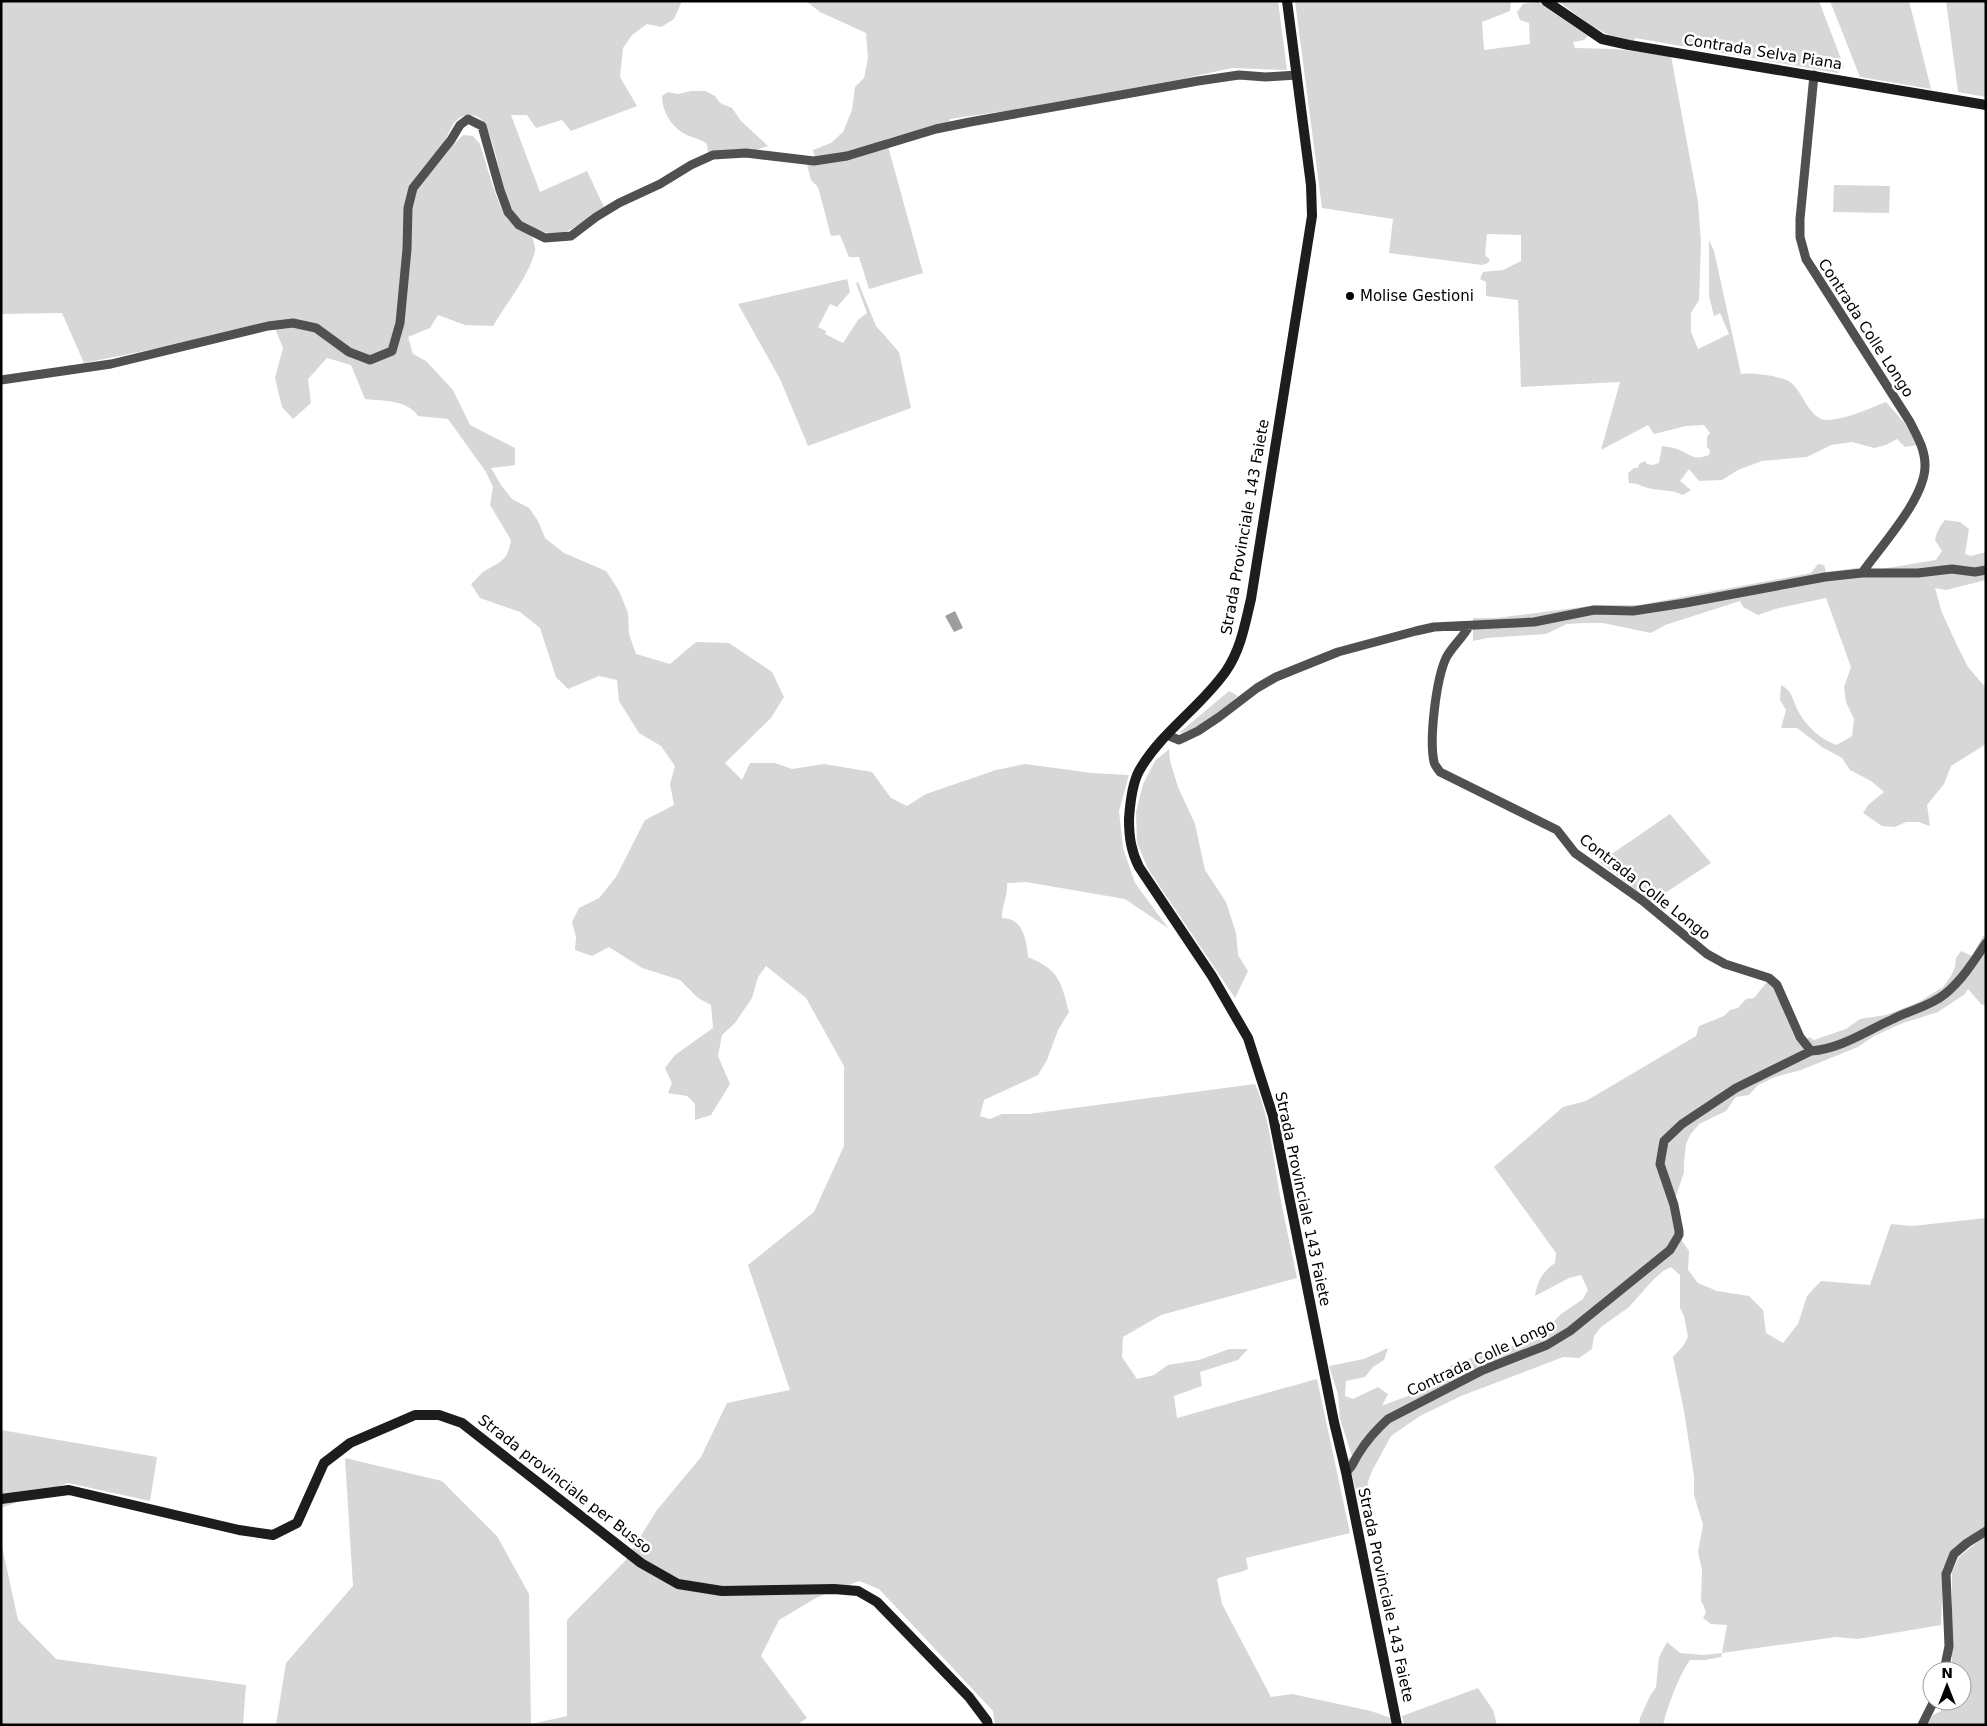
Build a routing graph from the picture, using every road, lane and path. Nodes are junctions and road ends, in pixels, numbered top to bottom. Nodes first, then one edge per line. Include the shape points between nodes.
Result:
1 (1287, 1) edge
2 (1546, 1) edge
3 (1297, 75) junction
4 (1814, 75) junction
5 (1986, 105) edge
6 (1, 380) edge
7 (1986, 570) edge
8 (1862, 573) junction
9 (1469, 626) junction
10 (1167, 735) junction
11 (1986, 943) edge
12 (1811, 1051) junction
13 (1346, 1472) junction
14 (1, 1499) edge
15 (1986, 1531) edge
16 (1946, 1661) edge
17 (1929, 1711) edge
18 (988, 1725) edge
19 (1397, 1725) edge
20 (1922, 1725) edge

1 - 3 main road, Strada Provinciale 143 Faiete
2 - 4 main road, Contrada Selva Piana via 1602,39
3 - 6 street via 1239,75 1198,81 936,128 847,156 814,161 746,153 713,155 596,216 571,236 545,238 519,224 508,212 482,126 468,119 460,125 413,188 408,208 400,323 392,352 370,360 349,352 316,328 293,323 268,326 111,364
3 - 10 main road, Strada Provinciale 143 Faiete via 1312,216 1251,599 1240,648 1233,660 1188,715
4 - 5 main road, Contrada Selva Piana
4 - 8 street, Contrada Colle Longo via 1800,219 1800,237 1806,259 1910,422 1922,445 1925,466 1920,486 1907,512
7 - 8 street
8 - 9 street via 1633,611 1594,610 1534,622
9 - 10 street via 1434,627 1319,658 1257,688 1198,731 1178,740
9 - 12 street, Contrada Colle Longo via 1442,668 1435,707 1433,748 1435,764 1440,772 1557,830 1575,853 1644,901 1707,954 1725,964 1769,978 1777,985 1800,1037
10 - 13 main road, Strada Provinciale 143 Faiete via 1139,772 1129,814 1130,842 1139,867 1212,976 1248,1038 1273,1116
11 - 12 street, Contrada Colle Longo via 1964,975 1928,1006 1840,1045
12 - 13 street, Contrada Colle Longo via 1736,1088 1682,1124 1664,1141 1660,1164 1679,1230 1670,1250 1570,1332 1547,1345 1483,1370 1388,1419
13 - 19 main road, Strada Provinciale 143 Faiete
14 - 18 main road, Strada provinciale per Busso via 69,1490 239,1530 274,1535 297,1523 324,1463 350,1443 415,1415 439,1415 462,1423 640,1563 678,1584 722,1591 858,1591 877,1602 962,1690
15 - 16 street via 1954,1554 1946,1574 1949,1646
17 - 20 street

